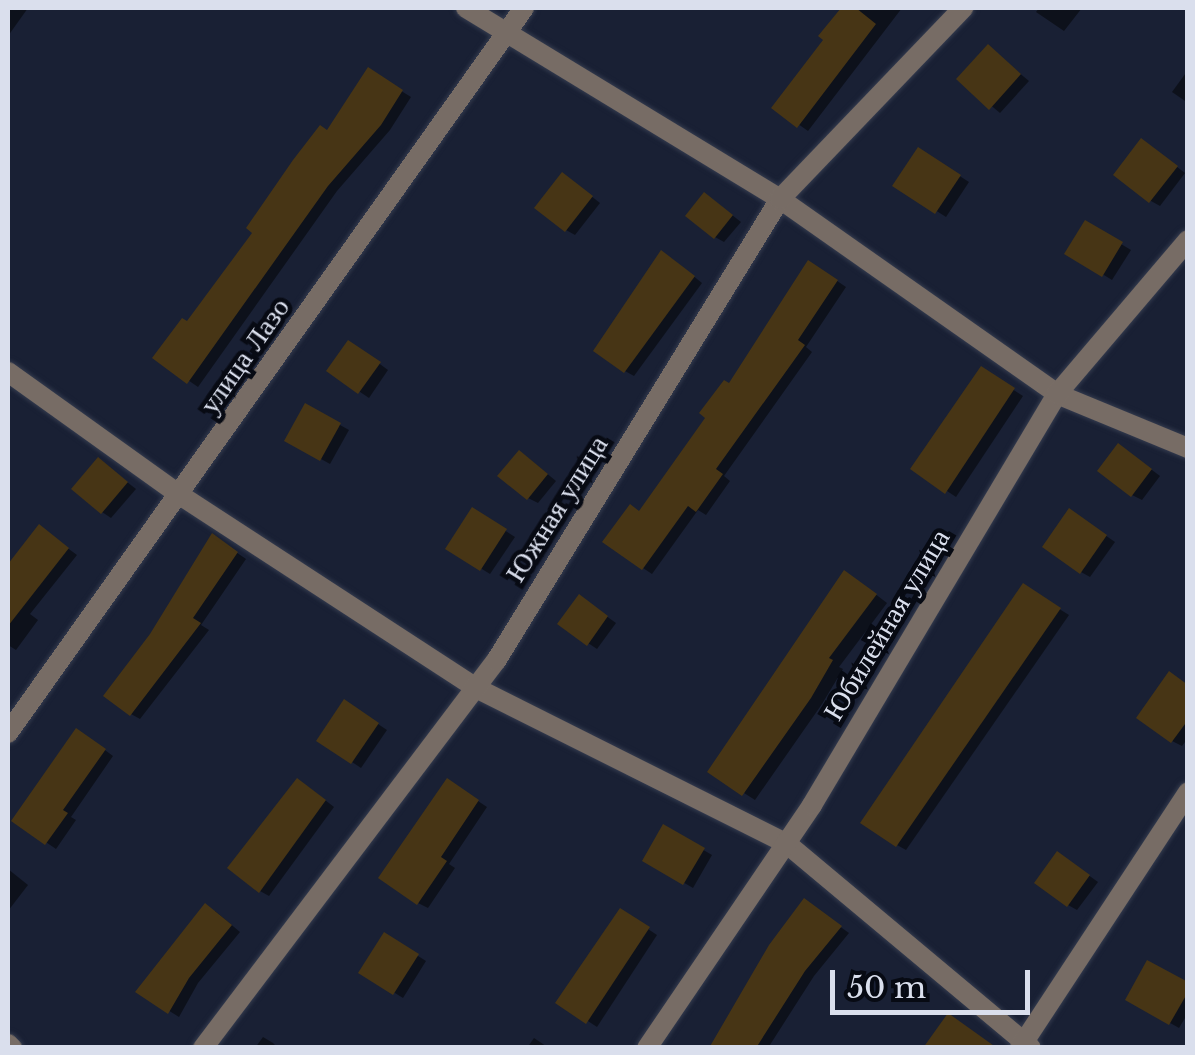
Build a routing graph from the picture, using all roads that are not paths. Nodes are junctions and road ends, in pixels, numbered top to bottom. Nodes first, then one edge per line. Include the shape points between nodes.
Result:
1 (466, 8) edge
2 (524, 8) edge
3 (964, 8) edge
4 (504, 34) junction
5 (780, 199) junction
6 (1188, 240) edge
7 (8, 372) edge
8 (1057, 394) junction
9 (1188, 448) edge
10 (180, 495) junction
11 (476, 688) junction
12 (8, 733) edge
13 (1188, 792) edge
14 (786, 843) junction
15 (1026, 1044) edge
16 (203, 1048) edge
17 (646, 1048) edge

1 - 4 street
2 - 4 street, улица Лазо
3 - 5 street, Южная улица
4 - 5 street
4 - 10 street, улица Лазо
5 - 8 street
5 - 11 street, Южная улица
6 - 8 street, Юбилейная улица
7 - 10 street
8 - 9 street
8 - 14 street, Юбилейная улица
10 - 11 street
10 - 12 street, улица Лазо
11 - 14 street
11 - 16 street, Южная улица
13 - 15 street
14 - 15 street
14 - 17 street, Юбилейная улица

